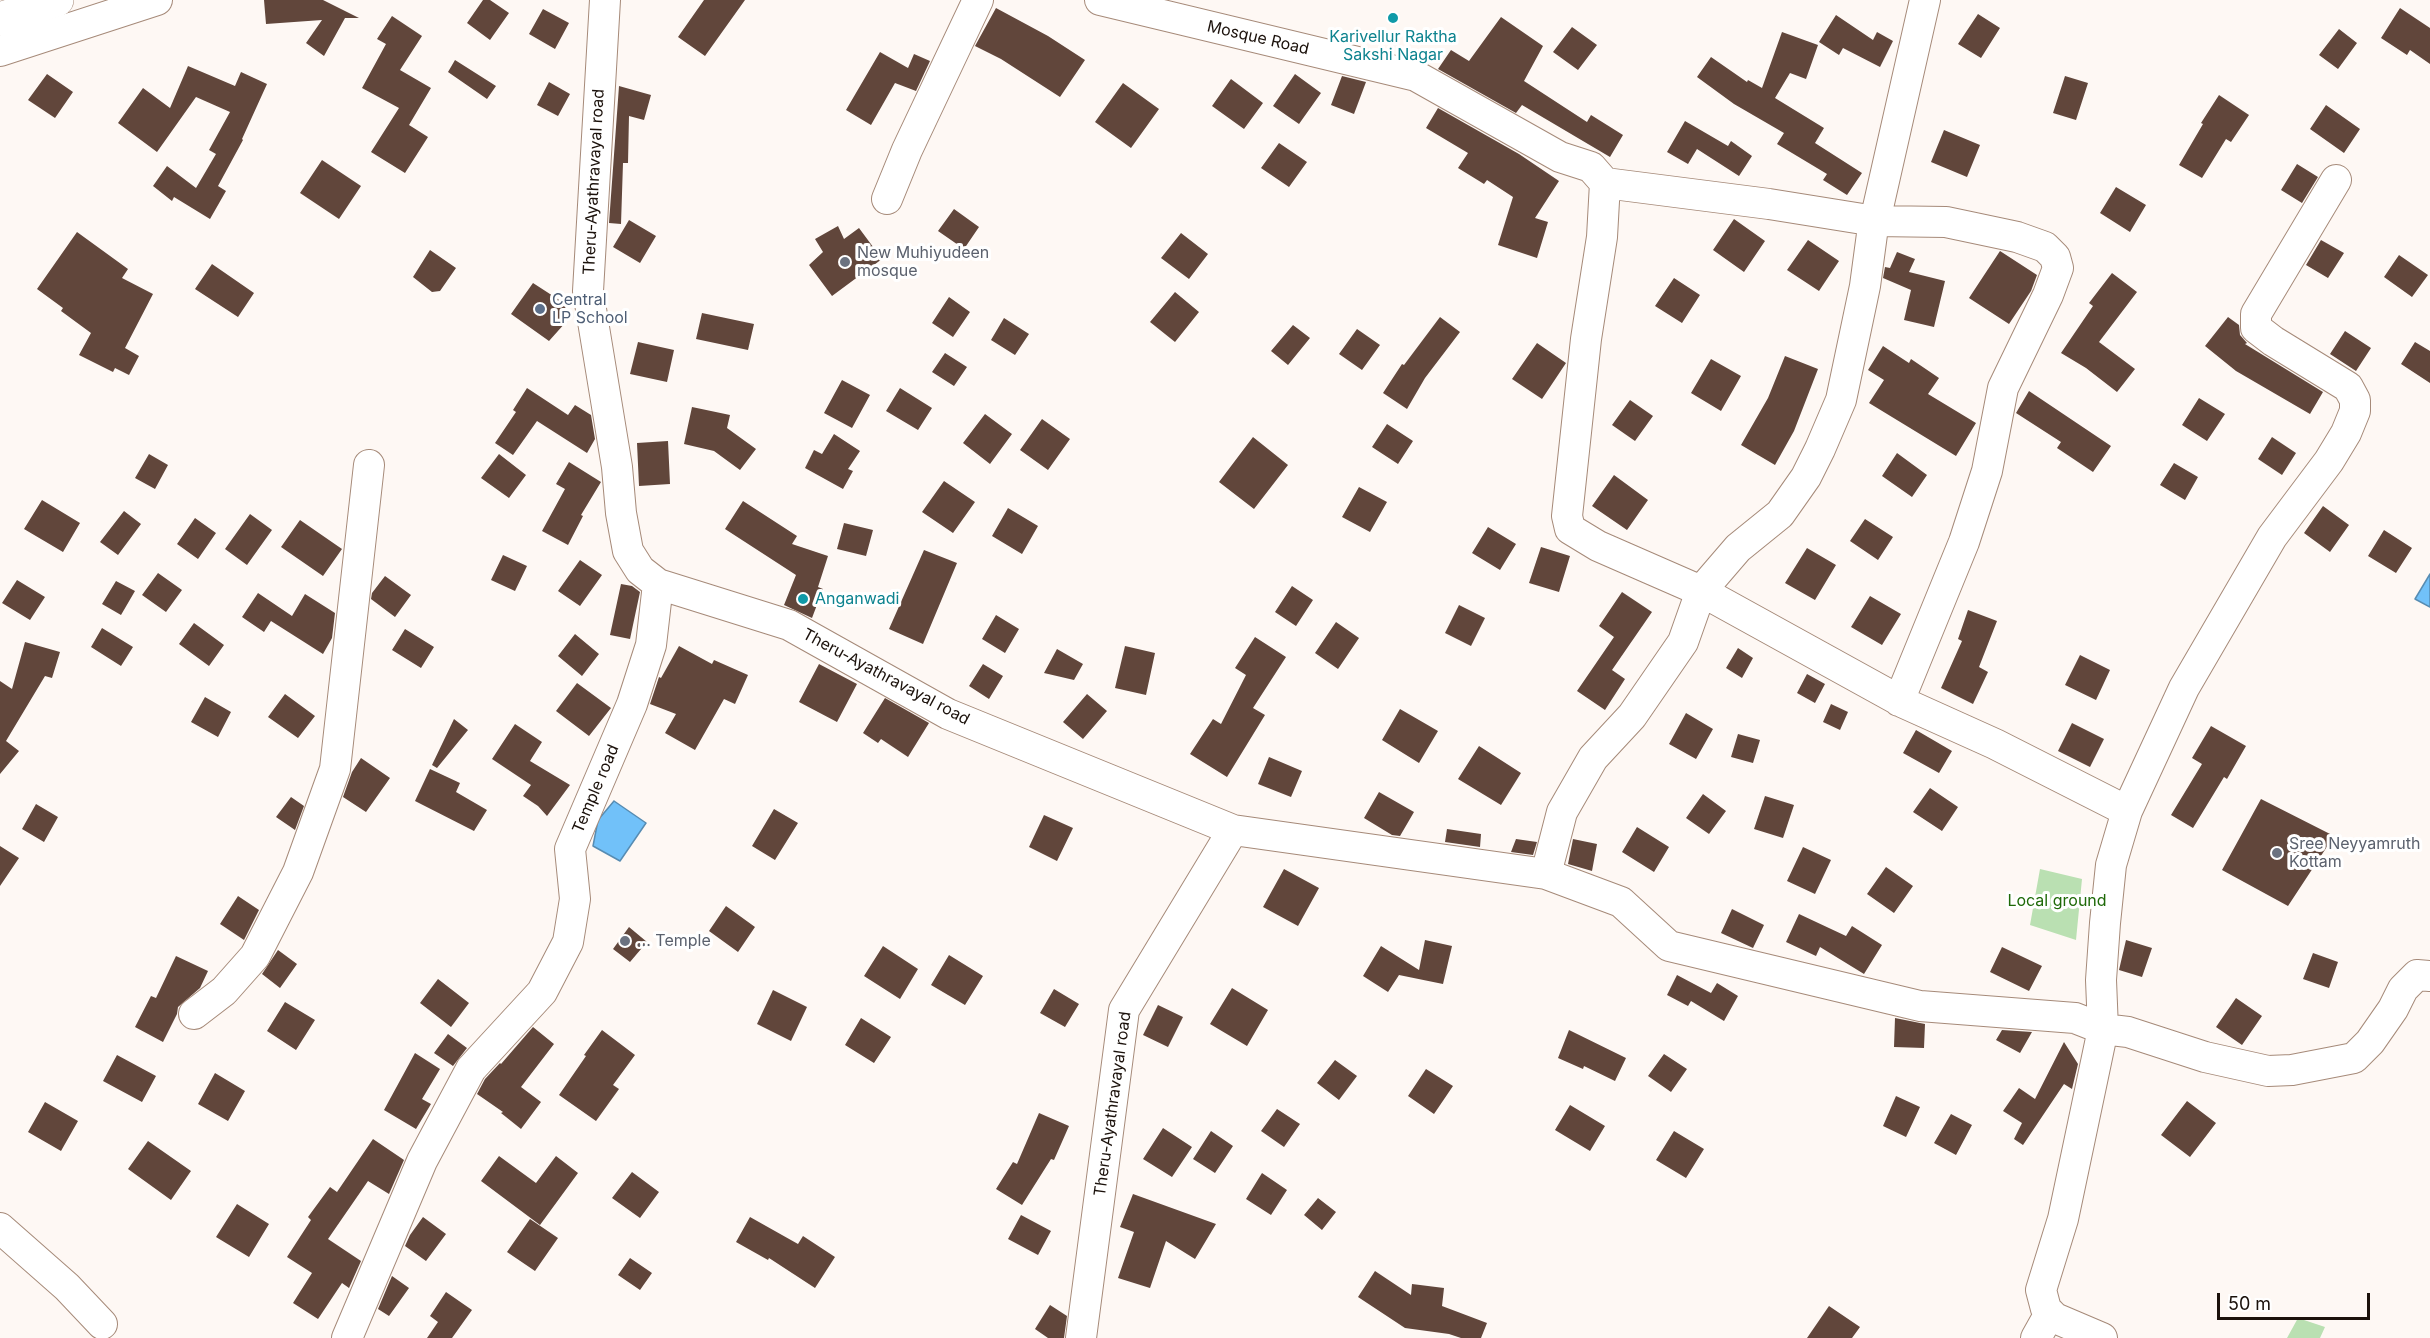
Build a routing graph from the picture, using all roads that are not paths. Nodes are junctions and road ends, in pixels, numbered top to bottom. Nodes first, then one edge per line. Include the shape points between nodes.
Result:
1 (57, 0) edge
2 (157, 0) edge
3 (605, 0) edge
4 (978, 0) edge
5 (1100, 0) edge
6 (1925, 0) edge
7 (0, 19) edge
8 (0, 51) edge
9 (2336, 180) dead end
10 (1605, 183) junction
11 (887, 199) dead end
12 (1875, 221) junction
13 (369, 465) dead end
14 (658, 584) junction
15 (1701, 591) junction
16 (1899, 701) junction
17 (2127, 811) junction
18 (1233, 830) junction
19 (1546, 874) junction
20 (2430, 976) edge
21 (194, 1014) dead end
22 (2103, 1029) junction
23 (0, 1228) edge
24 (102, 1324) dead end
25 (2043, 1325) edge
26 (347, 1338) edge
27 (1081, 1338) edge
28 (2102, 1338) edge

1 - 7 highway
2 - 8 street
3 - 14 street, Theru-Ayathravayal road via 588,291 628,551 640,570
4 - 11 street via 906,150
5 - 10 street, Mosque Road via 1416,76 1560,157 1592,167
6 - 12 street
9 - 17 street via 2256,314 2256,328 2348,387 2355,400 2355,411 2329,461 2272,537 2184,688
10 - 12 street
10 - 15 street via 1602,237 1586,339 1567,516 1570,529 1598,546
12 - 15 street via 1841,400 1820,449 1780,514 1738,548
12 - 16 street via 1946,222 2017,237 2045,247 2055,257 2058,268 2003,388 1987,471 1964,542
13 - 21 street via 335,769 298,872 255,956 224,991
14 - 18 street, Theru-Ayathravayal road via 789,625 948,714
14 - 26 street, Temple road via 651,645 632,704 570,849 575,898 568,942 542,992 471,1069 422,1161
15 - 16 street
15 - 19 street via 1683,642 1632,716 1593,758 1562,812
16 - 17 street
17 - 22 street via 2111,865 2107,900 2101,980
18 - 19 street
18 - 27 street, Theru-Ayathravayal road via 1124,1010
19 - 22 street via 1621,902 1670,946 1920,1006 2075,1018
20 - 22 street via 2417,975 2403,988 2381,1025 2354,1058 2292,1070 2258,1069 2128,1032
22 - 25 street via 2063,1219 2041,1290 2046,1309
23 - 24 street
25 - 28 street via 2055,1318

